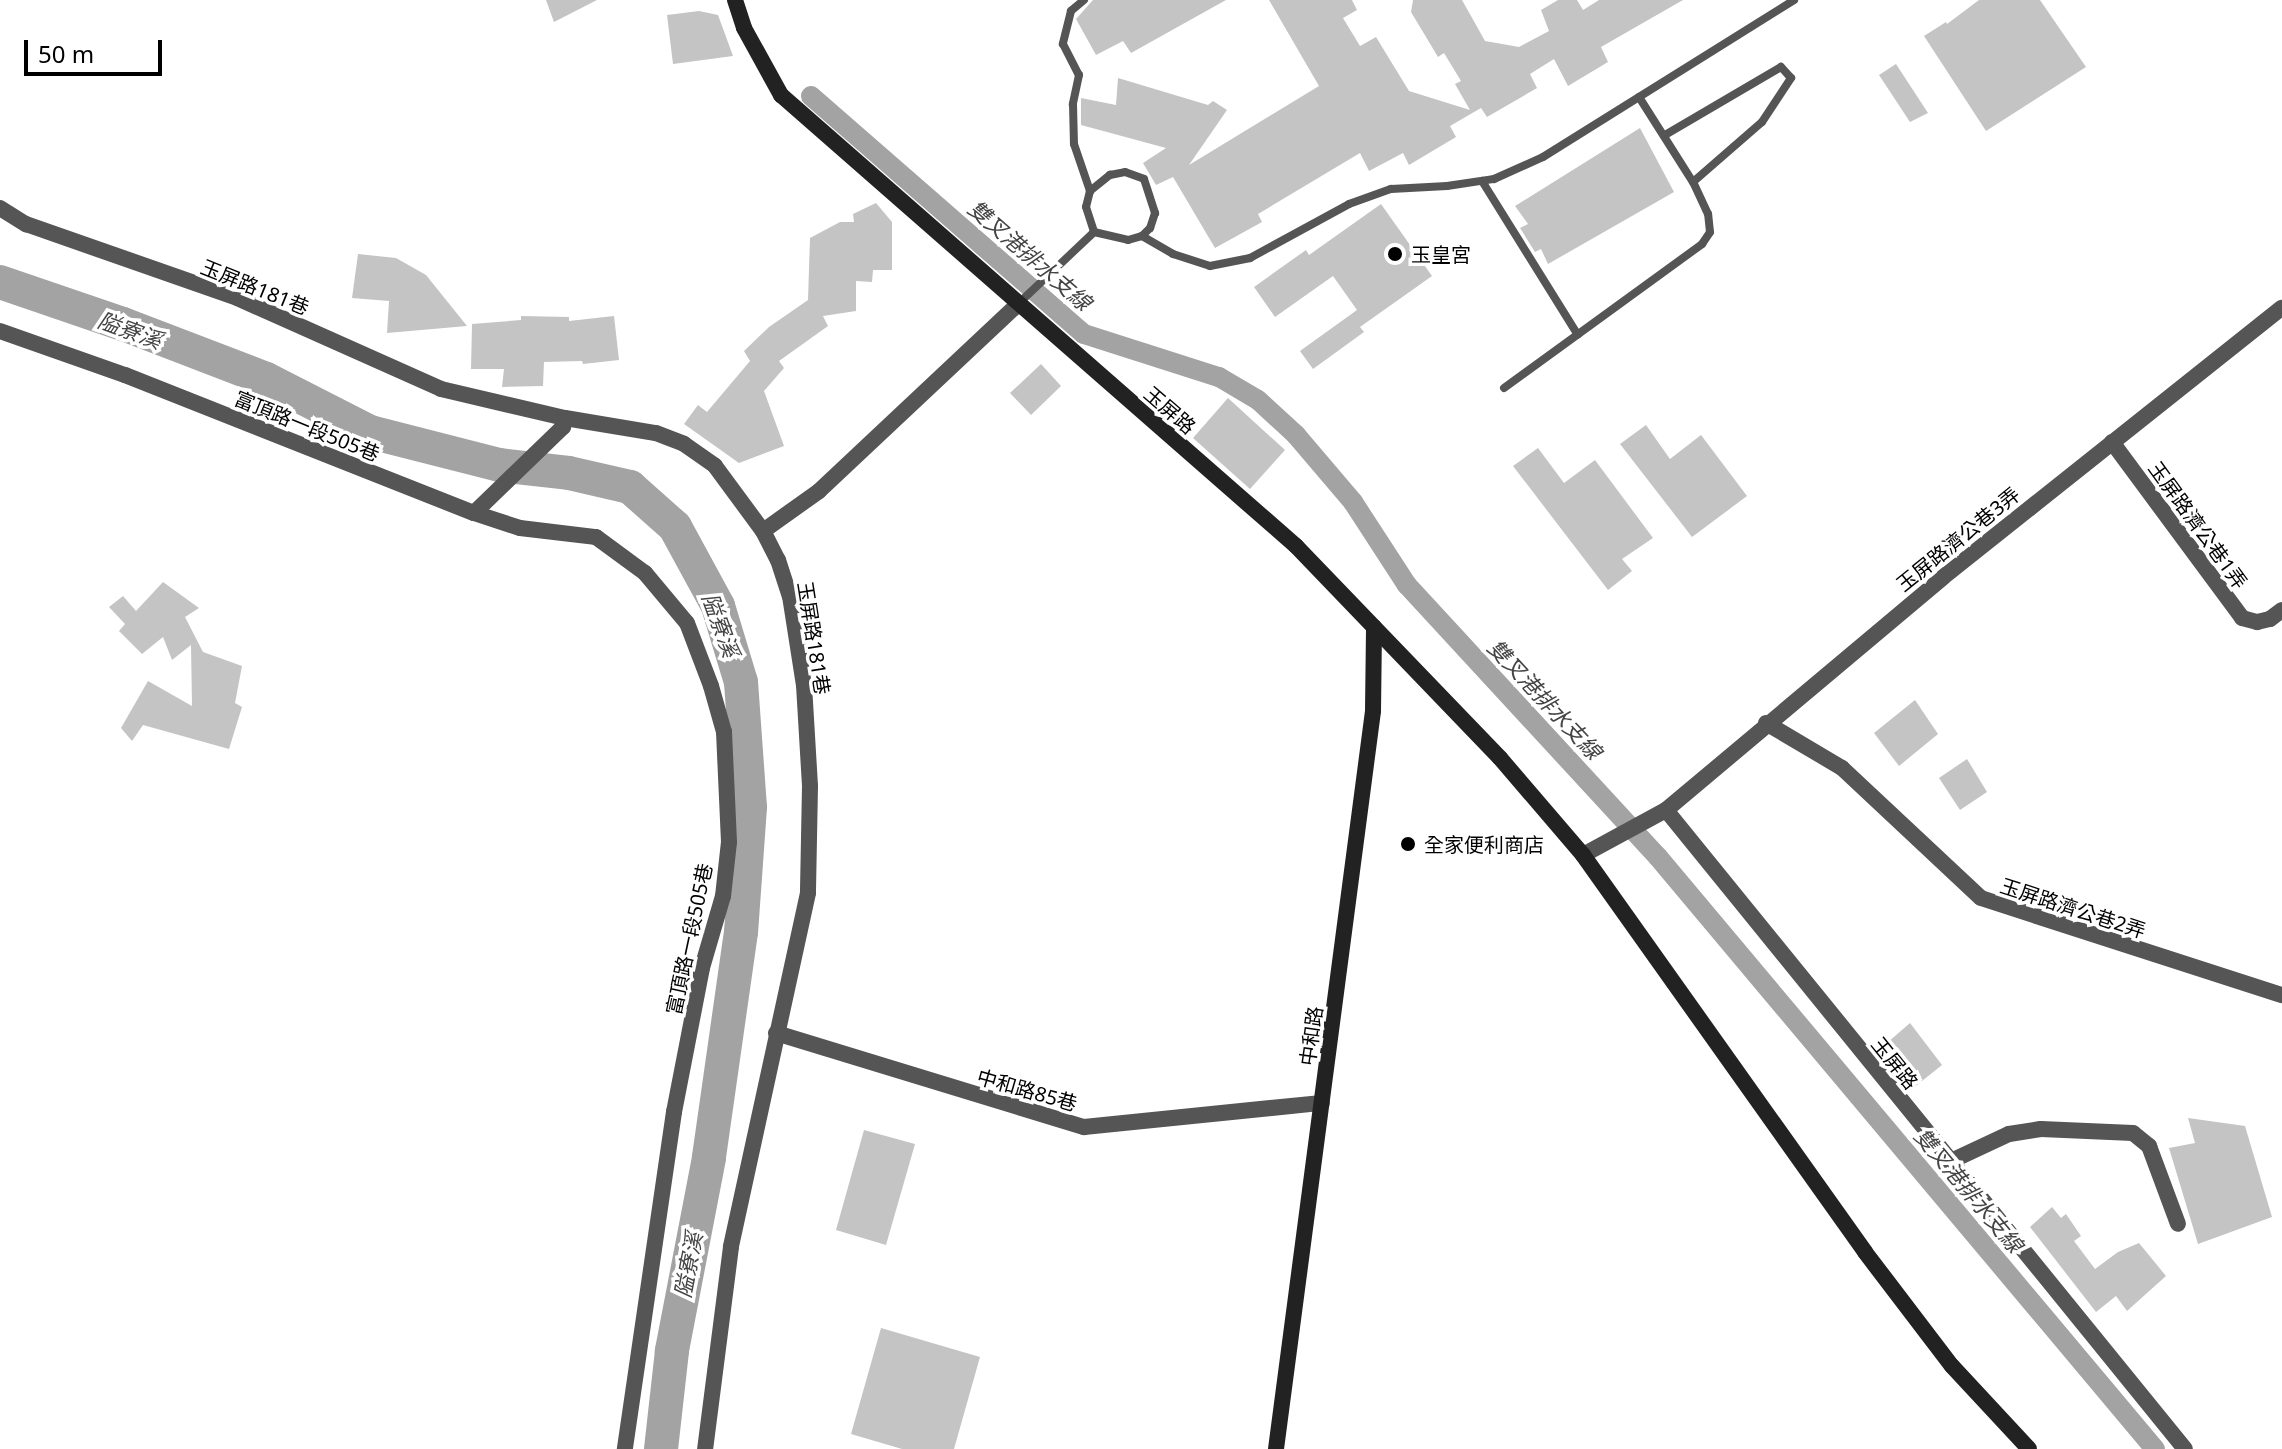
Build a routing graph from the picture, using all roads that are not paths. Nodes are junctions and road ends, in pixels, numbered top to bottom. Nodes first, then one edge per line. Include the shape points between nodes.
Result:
1 (735, 0) edge
2 (1084, 0) edge
3 (1794, 0) edge
4 (1639, 97) junction
5 (1665, 135) junction
6 (1482, 181) junction
7 (1693, 182) junction
8 (1090, 191) junction
9 (0, 208) edge
10 (1094, 232) junction
11 (1142, 236) junction
12 (1017, 305) junction
13 (2282, 308) edge
14 (0, 331) edge
15 (1578, 335) junction
16 (1504, 388) dead end
17 (564, 423) junction
18 (2112, 442) junction
19 (481, 508) junction
20 (763, 531) junction
21 (2282, 610) edge
22 (1374, 627) junction
23 (1766, 723) junction
24 (1666, 810) junction
25 (1583, 855) junction
26 (2282, 995) edge
27 (776, 1033) junction
28 (1322, 1103) junction
29 (1949, 1162) junction
30 (2178, 1224) dead end
31 (625, 1449) edge
32 (705, 1449) edge
33 (1276, 1449) edge
34 (2029, 1449) edge
35 (2185, 1449) edge

1 - 12 street, 玉屏路 via 744,28 781,95
2 - 8 lane via 1071,11 1063,44 1079,75 1074,144
3 - 4 lane
4 - 5 lane
4 - 6 lane via 1543,157
5 - 7 lane
5 - 7 lane via 1781,67 1791,78 1762,122
6 - 11 lane via 1391,189 1349,204 1250,258 1210,266
6 - 15 lane
7 - 15 lane via 1708,214 1710,232 1702,244
8 - 10 lane via 1086,207
8 - 11 lane via 1110,175 1125,172 1144,179 1155,213
9 - 17 street, 玉屏路181巷 via 26,224 237,298 441,389
10 - 11 lane via 1128,240
10 - 12 lane
12 - 20 street via 819,491
12 - 22 street, 玉屏路 via 1296,546
13 - 18 street, 玉屏路濟公巷3弄
14 - 19 street, 富頂路一段505巷
15 - 16 lane
17 - 19 street
17 - 20 street, 玉屏路181巷 via 656,433 702,454
18 - 21 street, 玉屏路濟公巷1弄 via 2242,618 2257,622
18 - 23 street, 玉屏路濟公巷3弄
19 - 31 street, 富頂路一段505巷 via 520,528 596,537 645,573 687,623 724,732 729,842 723,896 702,968 674,1112
20 - 27 street, 玉屏路181巷 via 790,596 804,685 810,786 808,893
22 - 25 street, 玉屏路 via 1500,758
22 - 28 street, 中和路 via 1373,711
23 - 24 street, 玉屏路濟公巷3弄
23 - 26 street, 玉屏路濟公巷2弄 via 1842,768 1981,898
24 - 25 street
24 - 29 street, 玉屏路
25 - 34 street, 玉屏路 via 1865,1252 1952,1366
27 - 28 street, 中和路85巷 via 1084,1127
27 - 32 street, 玉屏路181巷 via 731,1247
28 - 33 street, 中和路
29 - 30 street via 2009,1134 2041,1129 2133,1133 2149,1146
29 - 35 street, 玉屏路

